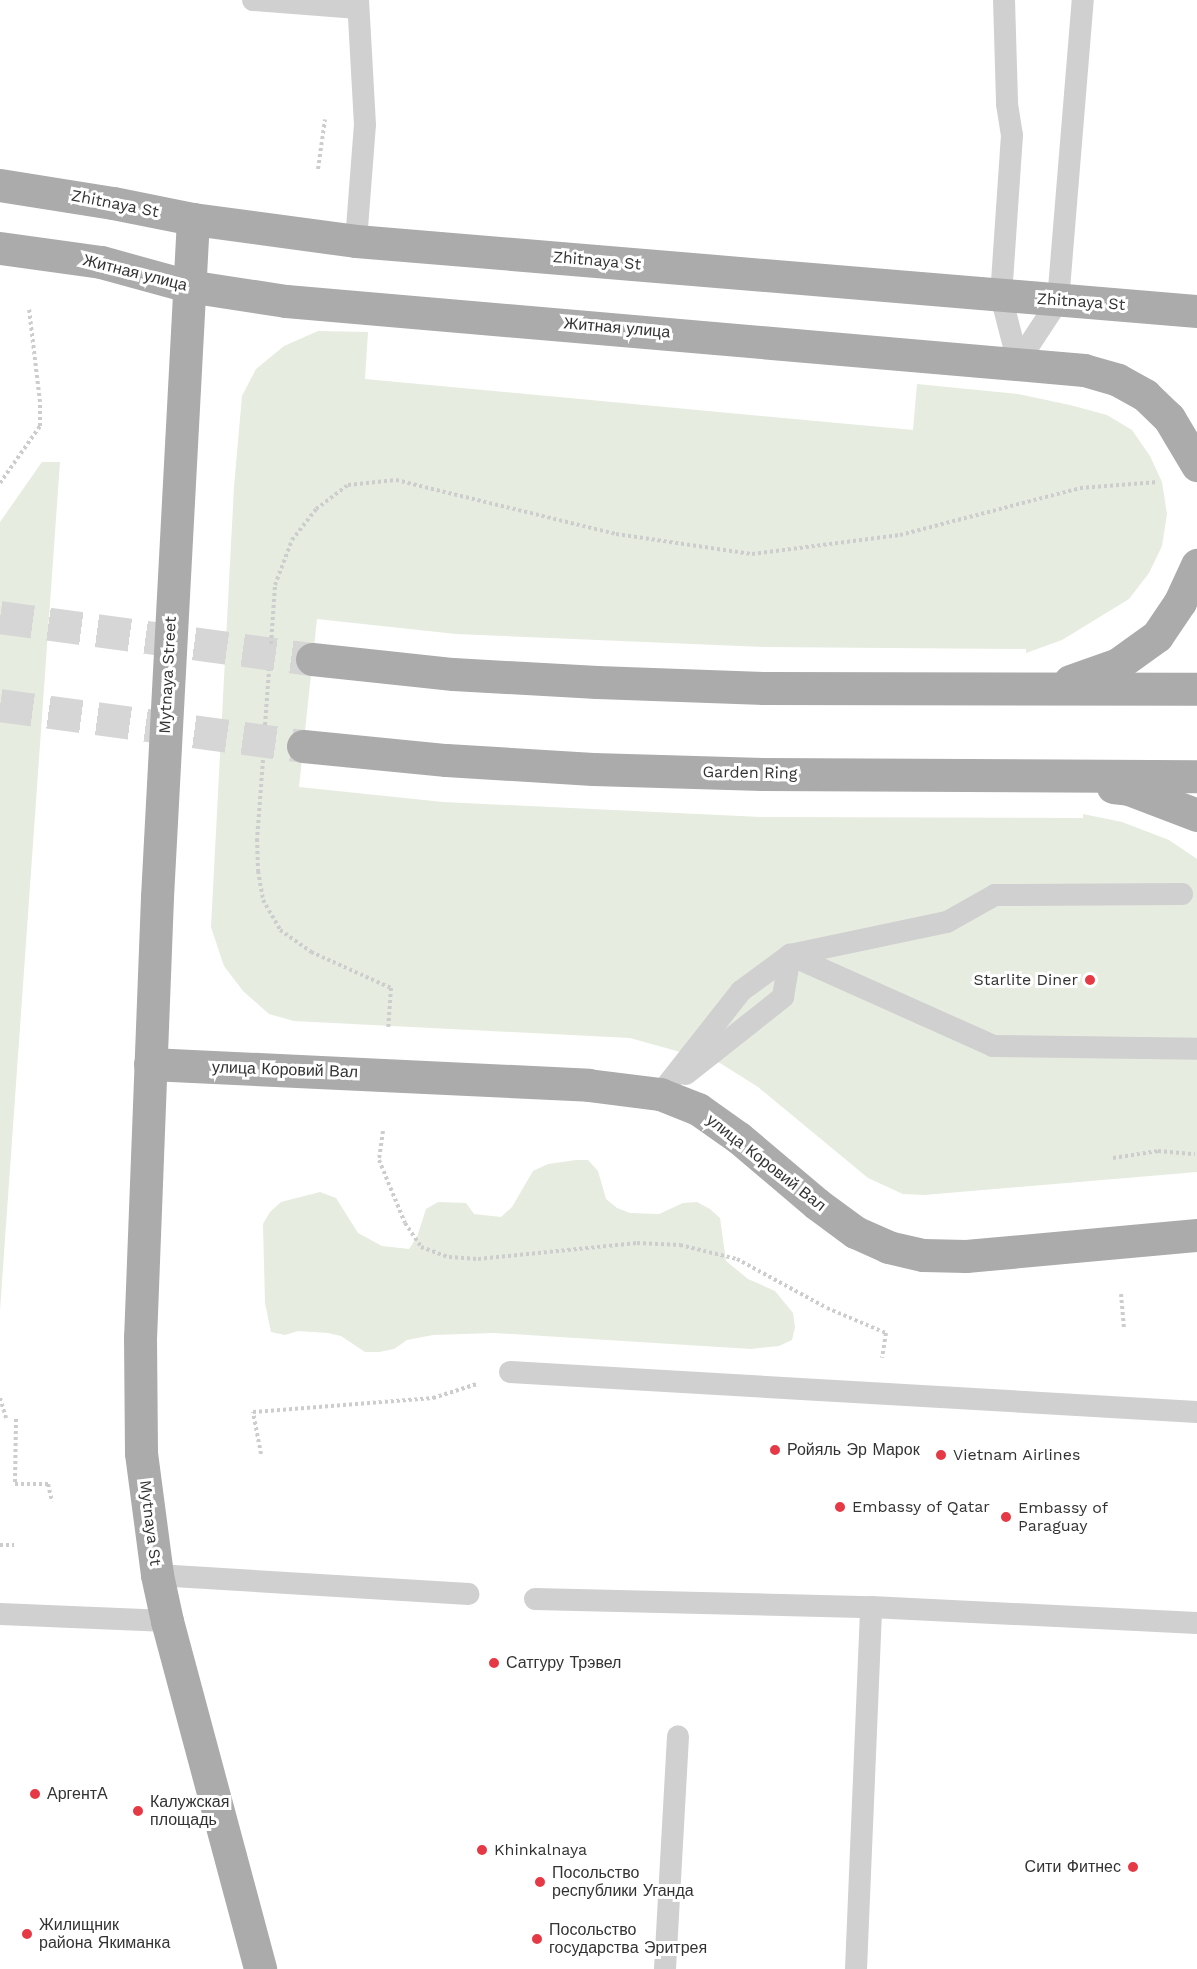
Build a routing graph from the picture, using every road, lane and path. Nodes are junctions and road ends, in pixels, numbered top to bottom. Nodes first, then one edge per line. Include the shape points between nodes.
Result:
1 (253, 0) edge
2 (1004, 0) edge
3 (1083, 0) edge
4 (358, 4) edge
5 (325, 113) dead end
6 (318, 169) dead end
7 (0, 186) edge
8 (193, 219) junction
9 (356, 241) junction
10 (0, 248) edge
11 (188, 286) junction
12 (1000, 296) junction
13 (1058, 301) junction
14 (29, 308) dead end
15 (1197, 311) edge
16 (1018, 362) junction
17 (1197, 465) edge
18 (1162, 482) dead end
19 (0, 483) edge
20 (1197, 565) edge
21 (1197, 618) edge
22 (270, 654) dead end
23 (312, 659) tunnel mouth
24 (1118, 664) junction
25 (270, 666) dead end
26 (1029, 689) junction
27 (1197, 689) edge
28 (265, 735) dead end
29 (303, 746) tunnel mouth
30 (263, 758) dead end
31 (1034, 776) junction
32 (1197, 776) edge
33 (1197, 815) edge
34 (1182, 894) dead end
35 (790, 955) junction
36 (388, 1027) dead end
37 (1197, 1049) edge
38 (150, 1064) junction
39 (660, 1094) junction
40 (383, 1131) dead end
41 (1196, 1154) dead end
42 (1113, 1158) dead end
43 (1197, 1235) edge
44 (1121, 1294) dead end
45 (1124, 1328) dead end
46 (886, 1333) dead end
47 (510, 1372) joint
48 (0, 1398) edge
49 (1197, 1412) edge
50 (6, 1419) dead end
51 (16, 1419) dead end
52 (261, 1454) dead end
53 (52, 1502) dead end
54 (0, 1545) edge
55 (14, 1545) dead end
56 (157, 1575) junction
57 (468, 1594) dead end
58 (535, 1599) dead end
59 (871, 1607) junction
60 (0, 1614) edge
61 (167, 1621) junction
62 (1197, 1623) edge
63 (678, 1736) dead end
64 (261, 1969) edge
65 (665, 1969) edge
66 (856, 1969) edge

1 - 4 lane
2 - 12 lane via 1011,135
3 - 13 lane
4 - 9 lane via 366,126
5 - 6 path
7 - 8 main road, Zhitnaya St
8 - 9 main road, Zhitnaya St
8 - 11 main road, Mytnaya Street
9 - 12 main road, Zhitnaya St
10 - 11 main road, Житная улица via 101,262
11 - 16 main road, Житная улица via 286,301
11 - 38 main road, Mytnaya Street
12 - 13 main road, Zhitnaya St
12 - 16 lane
13 - 15 main road, Zhitnaya St
13 - 16 lane
14 - 19 path via 40,426
16 - 17 main road, Житная улица via 1084,370 1118,380 1145,395 1169,418
18 - 22 path via 1080,488 900,535 752,554 616,534 396,480 348,485 316,509 292,540 276,585
20 - 24 main road via 1180,602 1157,636
21 - 24 main road via 1174,635
23 - 26 main road via 453,674 597,682 764,688
24 - 26 main road via 1079,679
25 - 28 path
26 - 27 main road
29 - 31 main road, Garden Ring via 593,769
30 - 36 path via 257,839 263,900 280,930 311,952 391,988
31 - 32 main road, Garden Ring
31 - 33 main road via 1129,789
34 - 35 lane via 995,895 947,922
35 - 37 lane via 993,1046
35 - 39 lane via 741,991
35 - 39 lane via 783,997
38 - 39 main road, улица Коровий Вал via 588,1085
38 - 56 main road, Mytnaya St via 140,1397 141,1453
39 - 43 main road, улица Коровий Вал via 698,1109 855,1232 888,1247 923,1255 966,1256
40 - 46 path via 379,1160 405,1223 422,1247 449,1257 478,1259 637,1243 680,1245 737,1258 827,1308
41 - 42 path via 1158,1151
44 - 45 path
47 - 49 lane
47 - 52 path via 432,1398 253,1412
48 - 50 path
51 - 53 path via 15,1484 48,1484
54 - 55 path
56 - 57 lane
56 - 61 main road, Mytnaya St
58 - 59 lane
59 - 62 lane
59 - 66 lane
60 - 61 lane
61 - 64 main road, Mytnaya St
63 - 65 lane

